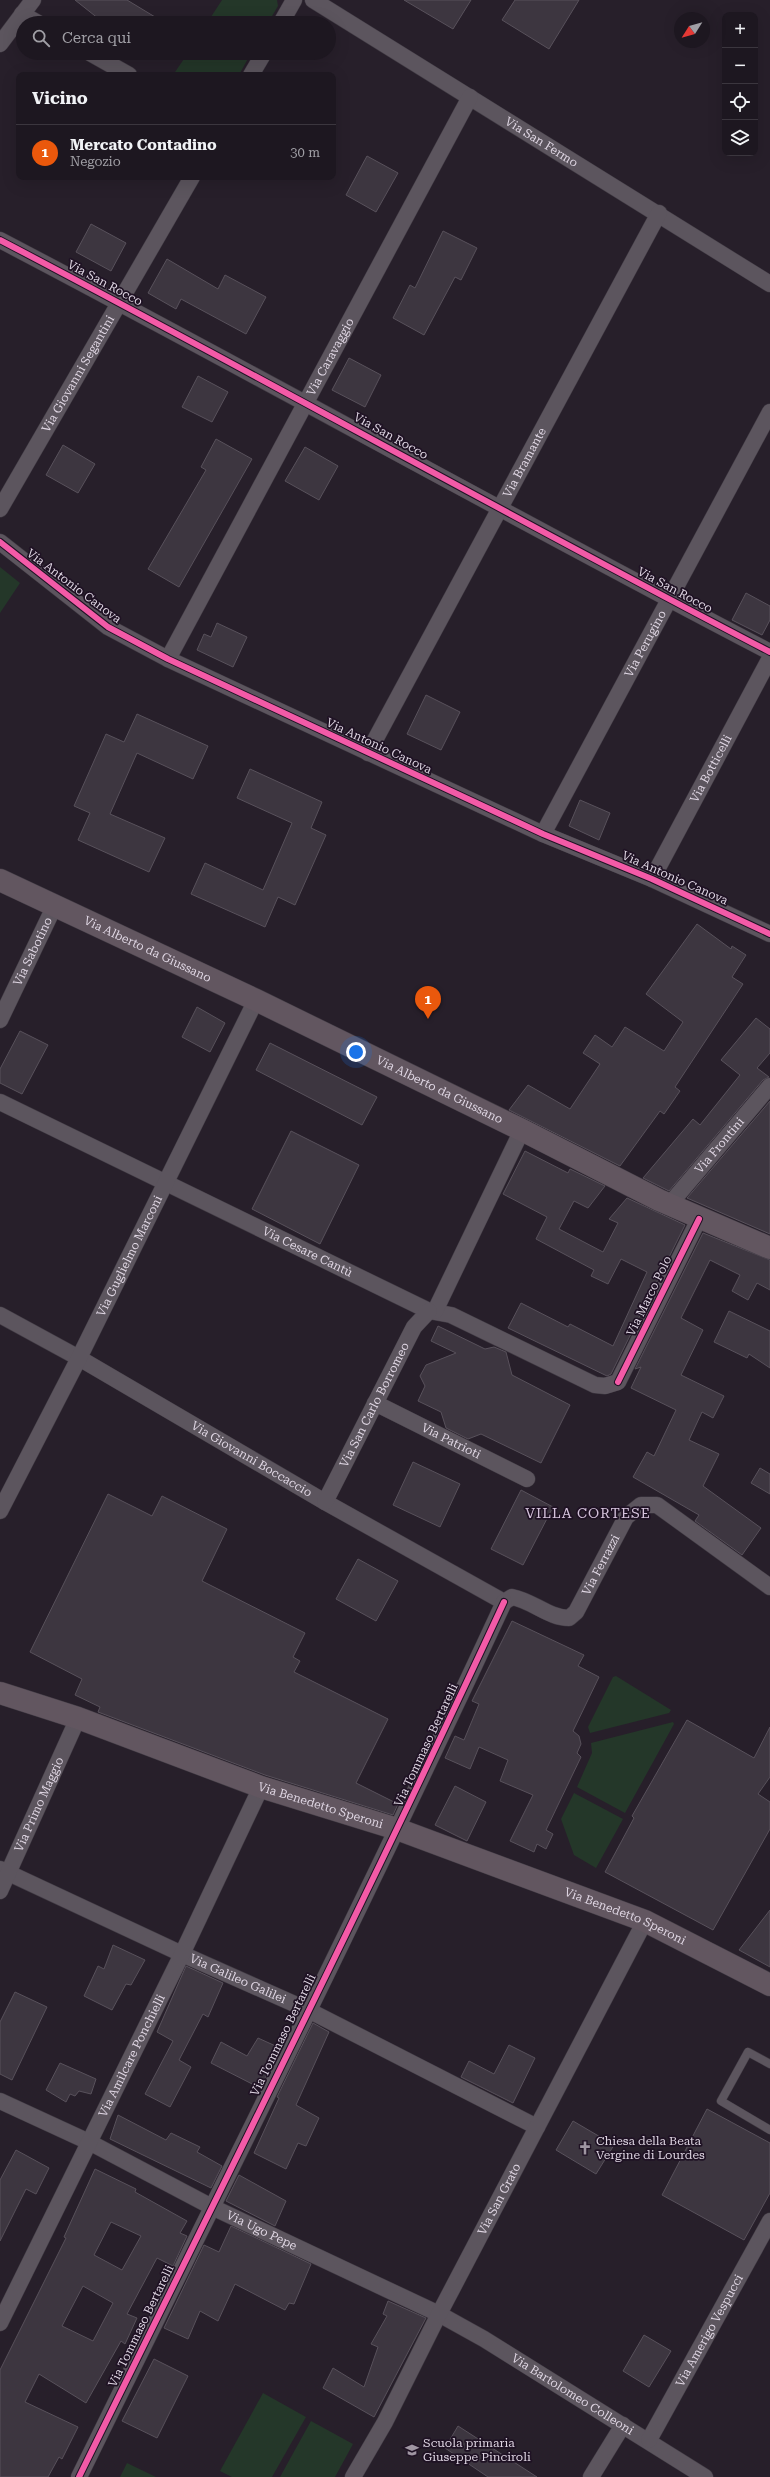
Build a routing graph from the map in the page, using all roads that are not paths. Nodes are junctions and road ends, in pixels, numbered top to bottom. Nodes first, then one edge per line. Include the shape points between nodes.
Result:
1 (33, 0) edge
2 (294, 0) edge
3 (313, 0) edge
4 (22, 14) joint
5 (26, 16) edge
6 (285, 16) edge
7 (16, 22) edge
8 (0, 44) edge
9 (102, 60) edge
10 (260, 60) edge
11 (124, 72) edge
12 (253, 72) edge
13 (470, 97) junction
14 (190, 180) edge
15 (659, 213) junction
16 (0, 240) edge
17 (770, 284) edge
18 (120, 303) junction
19 (306, 402) junction
20 (770, 412) edge
21 (0, 509) edge
22 (500, 509) junction
23 (0, 542) edge
24 (668, 599) junction
25 (770, 652) edge
26 (770, 658) edge
27 (168, 659) junction
28 (368, 753) junction
29 (543, 834) junction
30 (652, 879) junction
31 (0, 880) edge
32 (55, 906) junction
33 (770, 934) edge
34 (256, 1000) junction
35 (0, 1020) edge
36 (770, 1086) edge
37 (0, 1102) edge
38 (522, 1130) junction
39 (165, 1182) junction
40 (669, 1205) junction
41 (699, 1219) junction
42 (770, 1248) edge
43 (432, 1311) junction
44 (0, 1315) edge
45 (79, 1358) junction
46 (618, 1382) joint
47 (375, 1403) junction
48 (527, 1479) dead end
49 (325, 1502) junction
50 (0, 1511) edge
51 (770, 1587) edge
52 (504, 1602) junction
53 (0, 1692) edge
54 (78, 1718) junction
55 (261, 1787) junction
56 (398, 1830) junction
57 (4, 1870) edge
58 (0, 1891) edge
59 (645, 1921) junction
60 (182, 1954) junction
61 (770, 1985) edge
62 (308, 2010) junction
63 (770, 2064) edge
64 (0, 2101) edge
65 (537, 2127) junction
66 (770, 2130) edge
67 (89, 2142) junction
68 (212, 2208) junction
69 (770, 2221) edge
70 (439, 2314) junction
71 (0, 2323) edge
72 (623, 2425) junction
73 (649, 2440) junction
74 (79, 2477) edge
75 (353, 2477) edge
76 (591, 2477) edge
77 (705, 2477) edge

1 - 4 street
2 - 6 street
3 - 13 street, Via San Fermo
4 - 5 street
7 - 8 street
9 - 11 street
10 - 12 street
13 - 15 street, Via San Fermo
13 - 19 street, Via Caravaggio
14 - 18 street, Via Giovanni Segantini
15 - 17 street, Via San Fermo
15 - 22 street, Via Bramante
16 - 18 street, Via San Rocco
18 - 19 street, Via San Rocco
18 - 21 street, Via Giovanni Segantini
19 - 22 street, Via San Rocco
19 - 27 street, Via Caravaggio
20 - 24 street, Via Perugino
22 - 24 street, Via San Rocco
22 - 28 street, Via Bramante
23 - 27 street, Via Antonio Canova via 108,627
24 - 25 street, Via San Rocco
24 - 29 street, Via Perugino
26 - 30 street, Via Botticelli
27 - 28 street, Via Antonio Canova
28 - 29 street, Via Antonio Canova
29 - 30 street, Via Antonio Canova
30 - 33 street, Via Antonio Canova
31 - 32 street, Via Alberto da Giussano
32 - 34 street, Via Alberto da Giussano
32 - 35 street, Via Sabotino
34 - 38 street, Via Alberto da Giussano
34 - 39 street, Via Guglielmo Marconi
36 - 40 street, Via Frontini
37 - 39 street, Via Cesare Cantù
38 - 40 street, Via Alberto da Giussano
38 - 43 street, Via San Carlo Borromeo
39 - 43 street, Via Cesare Cantù
39 - 45 street, Via Guglielmo Marconi
40 - 41 street, Via Alberto da Giussano
41 - 42 street, Via Alberto da Giussano
41 - 46 street, Via Marco Polo
43 - 46 street, Via Cesare Cantù via 451,1315 595,1385 605,1386
43 - 47 street, Via San Carlo Borromeo via 414,1327
44 - 45 street, Via Giovanni Boccaccio
45 - 49 street, Via Giovanni Boccaccio
45 - 50 street, Via Guglielmo Marconi
47 - 48 street, Via Patrioti
47 - 49 street, Via San Carlo Borromeo
49 - 52 street, Via Giovanni Boccaccio
51 - 52 street, Via Ferrazzi via 657,1505 641,1505 626,1516 576,1612 569,1618 559,1618 526,1599 512,1596
52 - 56 street, Via Tommaso Bertarelli
53 - 54 street, Via Benedetto Speroni
54 - 55 street, Via Benedetto Speroni
54 - 57 street, Via Primo Maggio
55 - 56 street, Via Benedetto Speroni
55 - 60 street, Via Amilcare Ponchielli
56 - 59 street, Via Benedetto Speroni
56 - 62 street, Via Tommaso Bertarelli
57 - 58 street, Via Primo Maggio
57 - 60 street, Via Galileo Galilei
59 - 61 street, Via Benedetto Speroni
59 - 65 street, Via San Grato
60 - 62 street, Via Galileo Galilei
60 - 67 street, Via Amilcare Ponchielli
62 - 65 street, Via Galileo Galilei
62 - 68 street, Via Tommaso Bertarelli
63 - 66 lane via 748,2052 721,2101
64 - 67 street, Via Ugo Pepe
65 - 70 street, Via San Grato
67 - 68 street, Via Ugo Pepe
67 - 71 street, Via Amilcare Ponchielli
68 - 70 street, Via Ugo Pepe
68 - 74 street, Via Tommaso Bertarelli
69 - 73 street, Via Amerigo Vespucci
70 - 72 street, Via Bartolomeo Colleoni
70 - 75 street, Via San Grato via 385,2422
72 - 73 street, Via Bartolomeo Colleoni
72 - 76 street
73 - 77 street, Via Bartolomeo Colleoni

